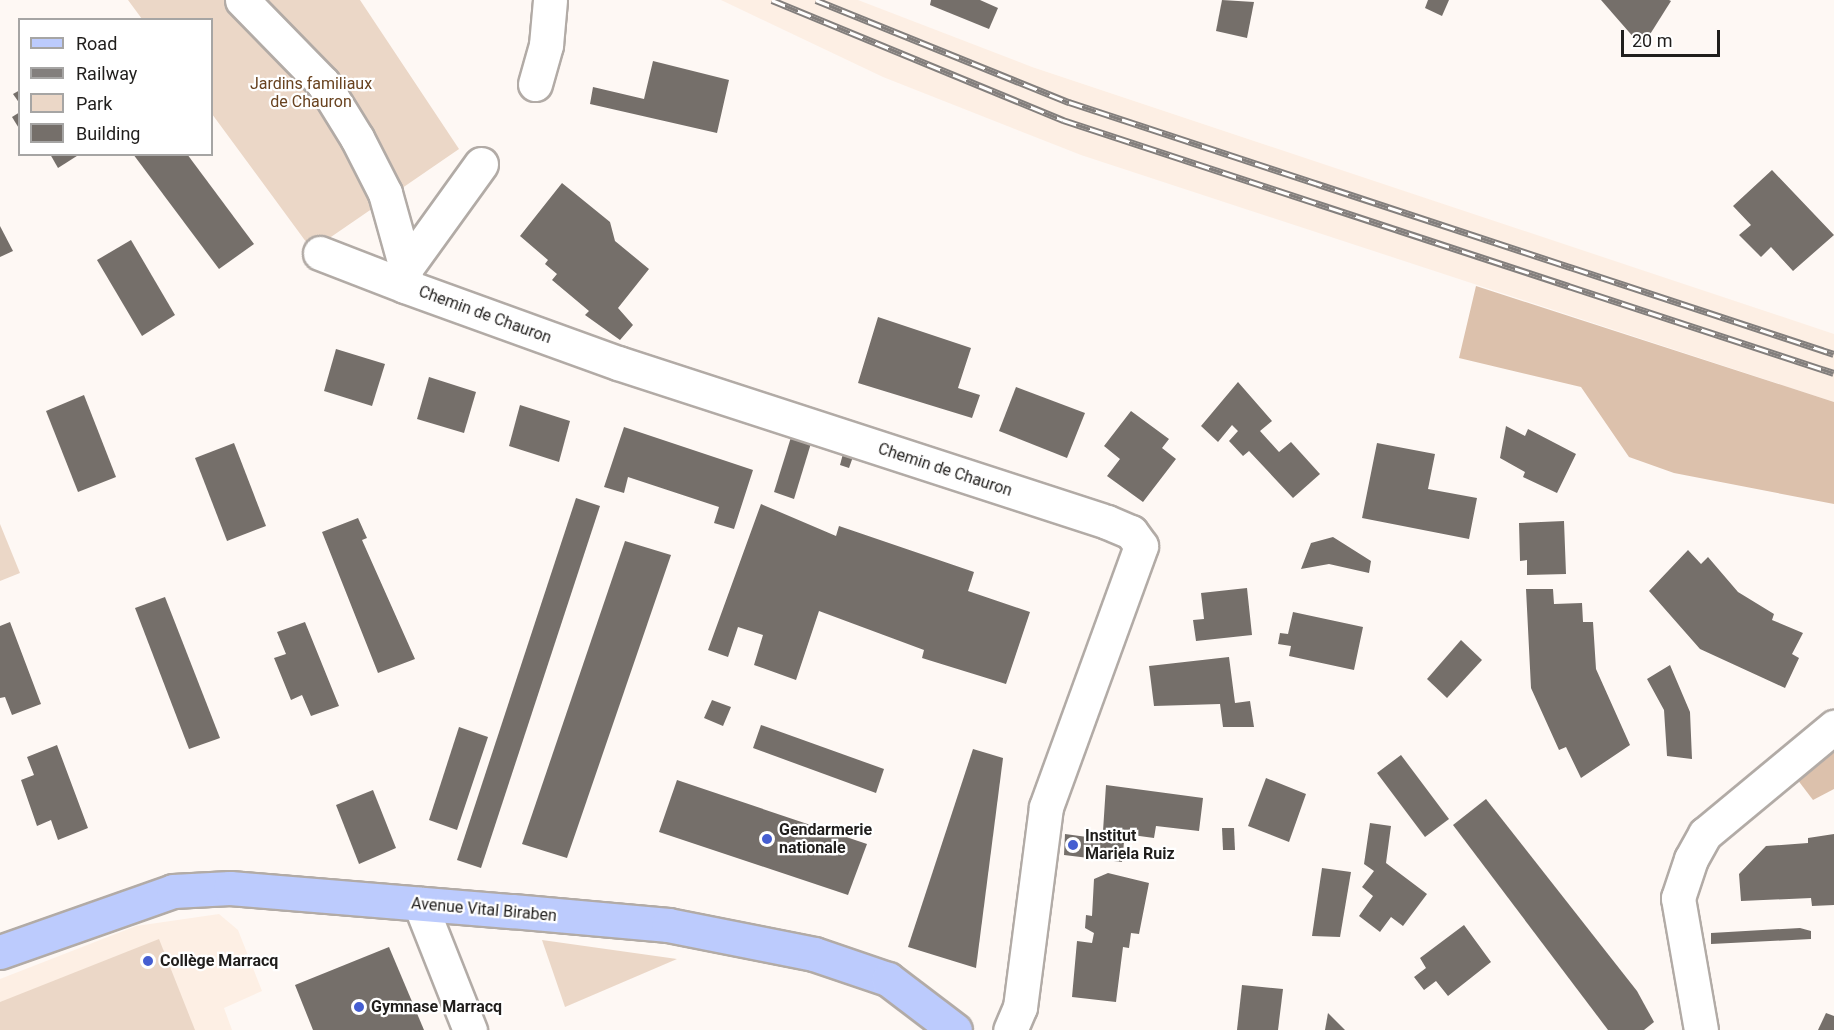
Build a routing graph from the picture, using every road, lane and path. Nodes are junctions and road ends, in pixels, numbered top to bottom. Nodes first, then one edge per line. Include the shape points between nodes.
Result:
1 (242, 0) edge
2 (550, 0) edge
3 (534, 84) dead end
4 (482, 164) dead end
5 (320, 253) dead end
6 (405, 277) junction
7 (1834, 727) edge
8 (420, 904) junction
9 (0, 952) edge
10 (470, 1030) edge
11 (954, 1030) edge
12 (1010, 1030) edge
13 (1701, 1030) edge

1 - 6 street via 323,83 357,138 385,193
2 - 3 street via 546,45
4 - 6 street, Chemin de Chauron
5 - 6 street
6 - 12 street, Chemin de Chauron via 618,363 1131,532 1141,546 1135,570 1046,807 1020,1007
7 - 13 street via 1706,834 1691,859 1678,898
8 - 9 main road, Avenue Vital Biraben via 230,888 173,891
8 - 10 street
8 - 11 main road, Avenue Vital Biraben via 668,925 814,954 888,979

